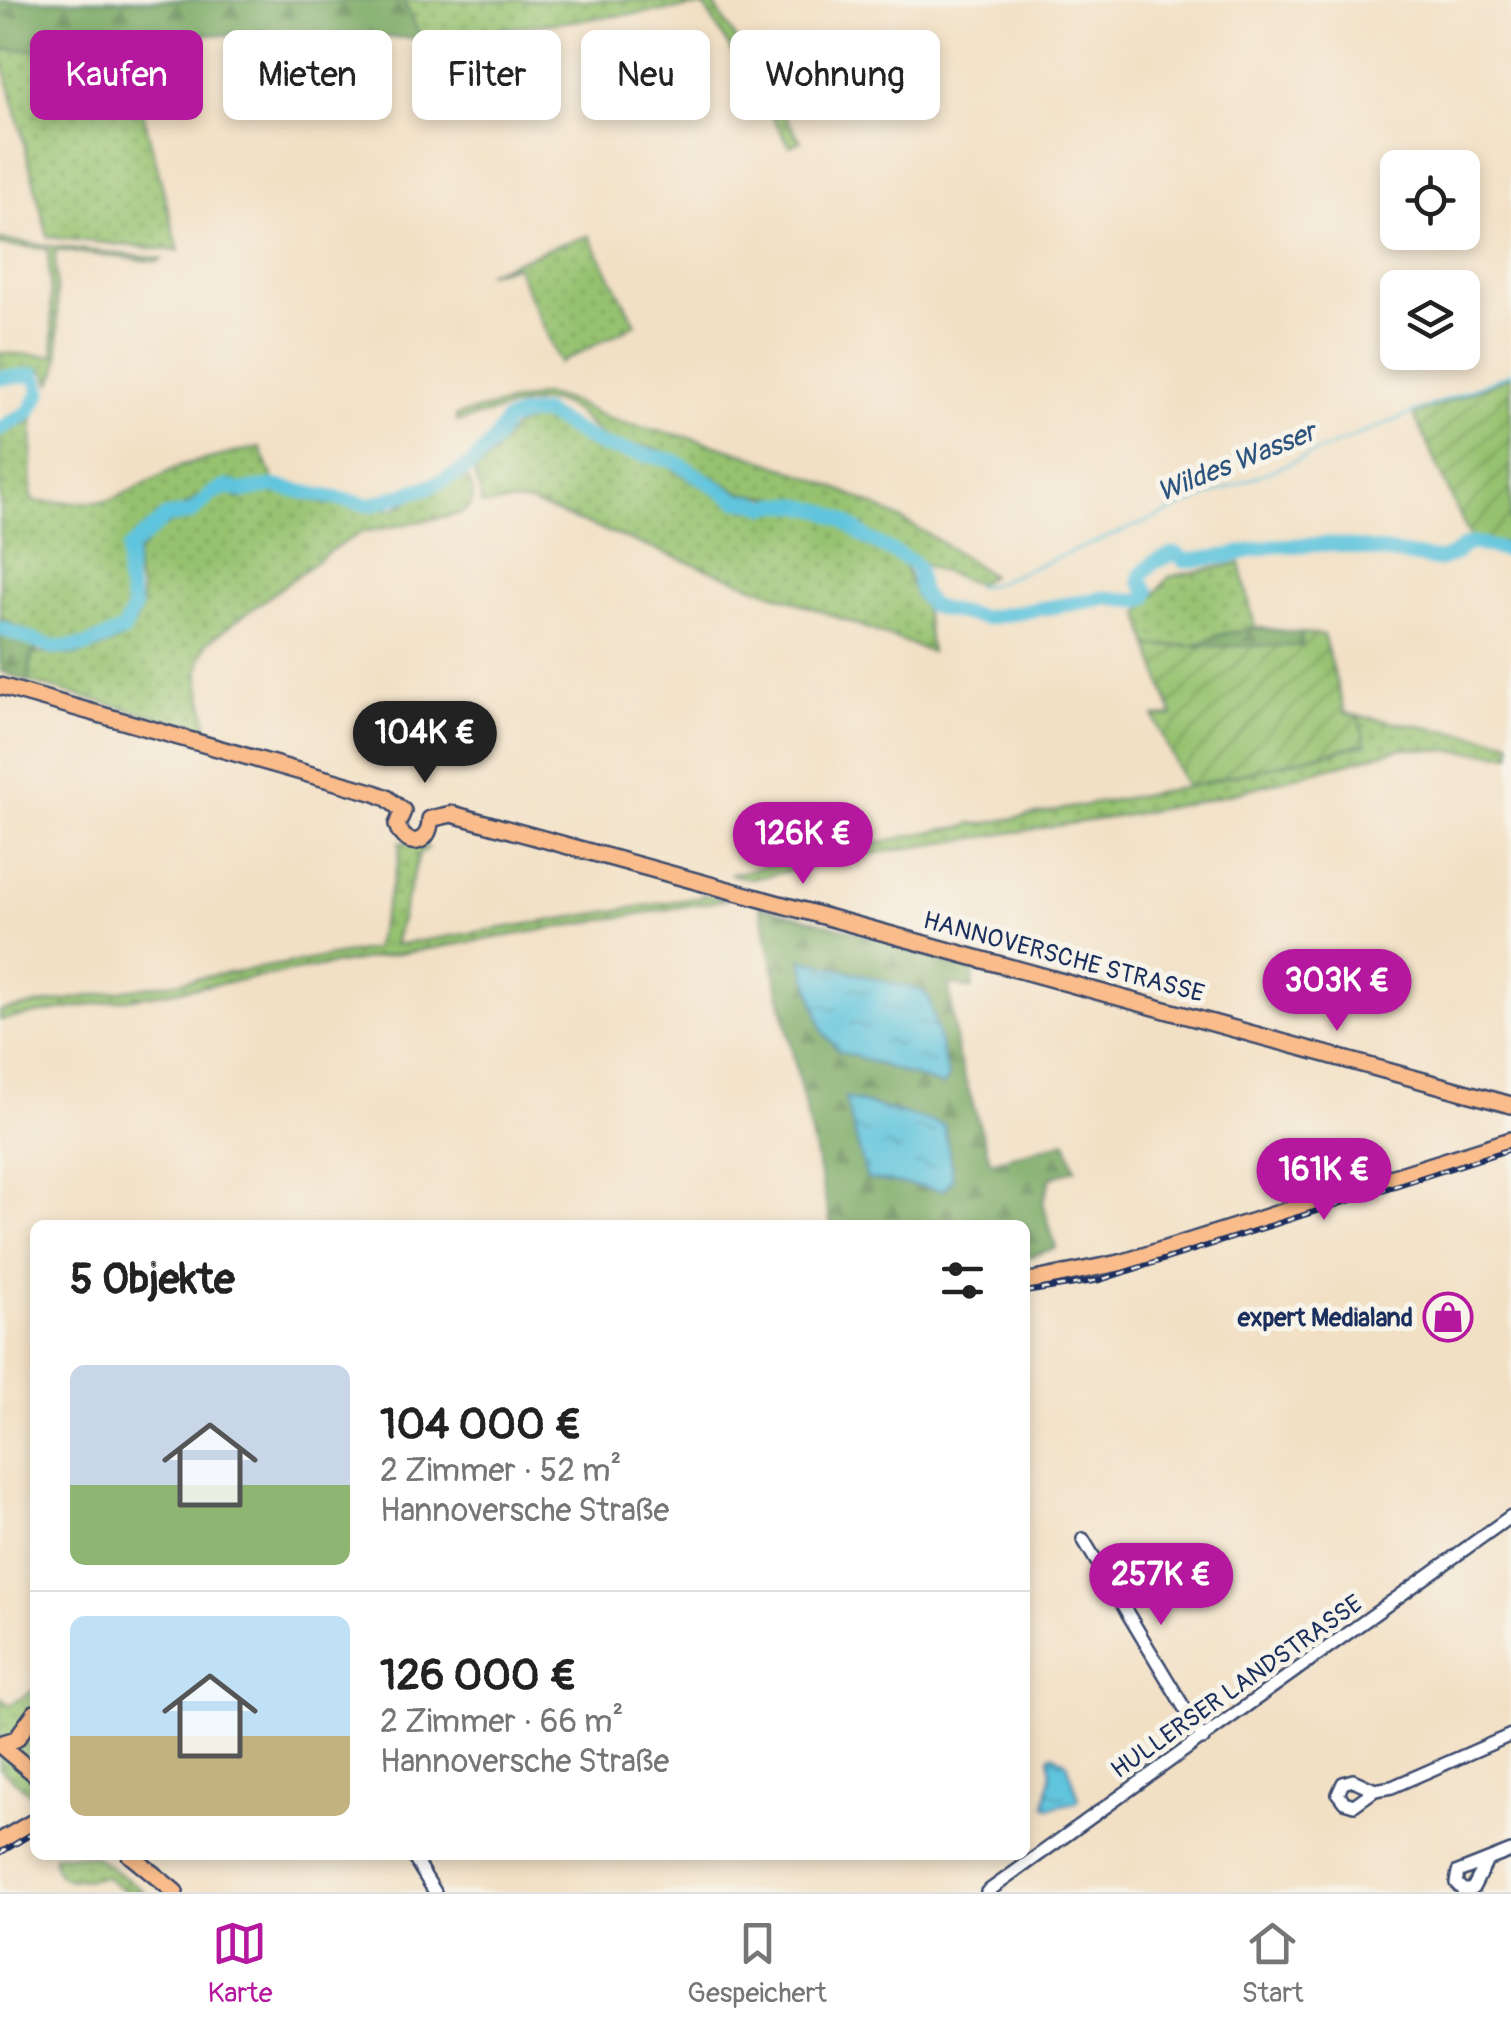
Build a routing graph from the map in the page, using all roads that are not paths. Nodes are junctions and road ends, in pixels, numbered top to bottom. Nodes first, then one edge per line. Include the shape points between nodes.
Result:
1 (0, 686) edge
2 (403, 811) junction
3 (430, 819) junction
4 (1511, 1105) edge
5 (1511, 1140) edge
6 (1030, 1281) edge
7 (1511, 1516) edge
8 (1083, 1540) dead end
9 (30, 1717) edge
10 (30, 1720) edge
11 (24, 1729) junction
12 (1511, 1736) edge
13 (1202, 1739) junction
14 (0, 1744) edge
15 (30, 1758) edge
16 (30, 1768) edge
17 (1376, 1790) dead end
18 (30, 1824) edge
19 (0, 1841) edge
20 (1511, 1851) edge
21 (136, 1860) edge
22 (415, 1860) edge
23 (1486, 1861) dead end
24 (175, 1892) edge
25 (436, 1892) edge
26 (987, 1892) edge

1 - 2 main road, HANNOVERSCHE STRASSE via 375,793
2 - 3 main road, HANNOVERSCHE STRASSE via 416,807
2 - 3 main road, HANNOVERSCHE STRASSE via 397,825 410,841 426,836
3 - 4 main road, HANNOVERSCHE STRASSE via 452,814
5 - 6 main road via 1124,1262
7 - 13 street, HULLERSER LANDSTRASSE
8 - 13 street
9 - 14 main road
10 - 11 main road
11 - 14 main road
11 - 15 main road
12 - 17 street
13 - 26 street, HULLERSER LANDSTRASSE
14 - 16 main road
18 - 19 main road
20 - 23 street
21 - 24 main road
22 - 25 street

